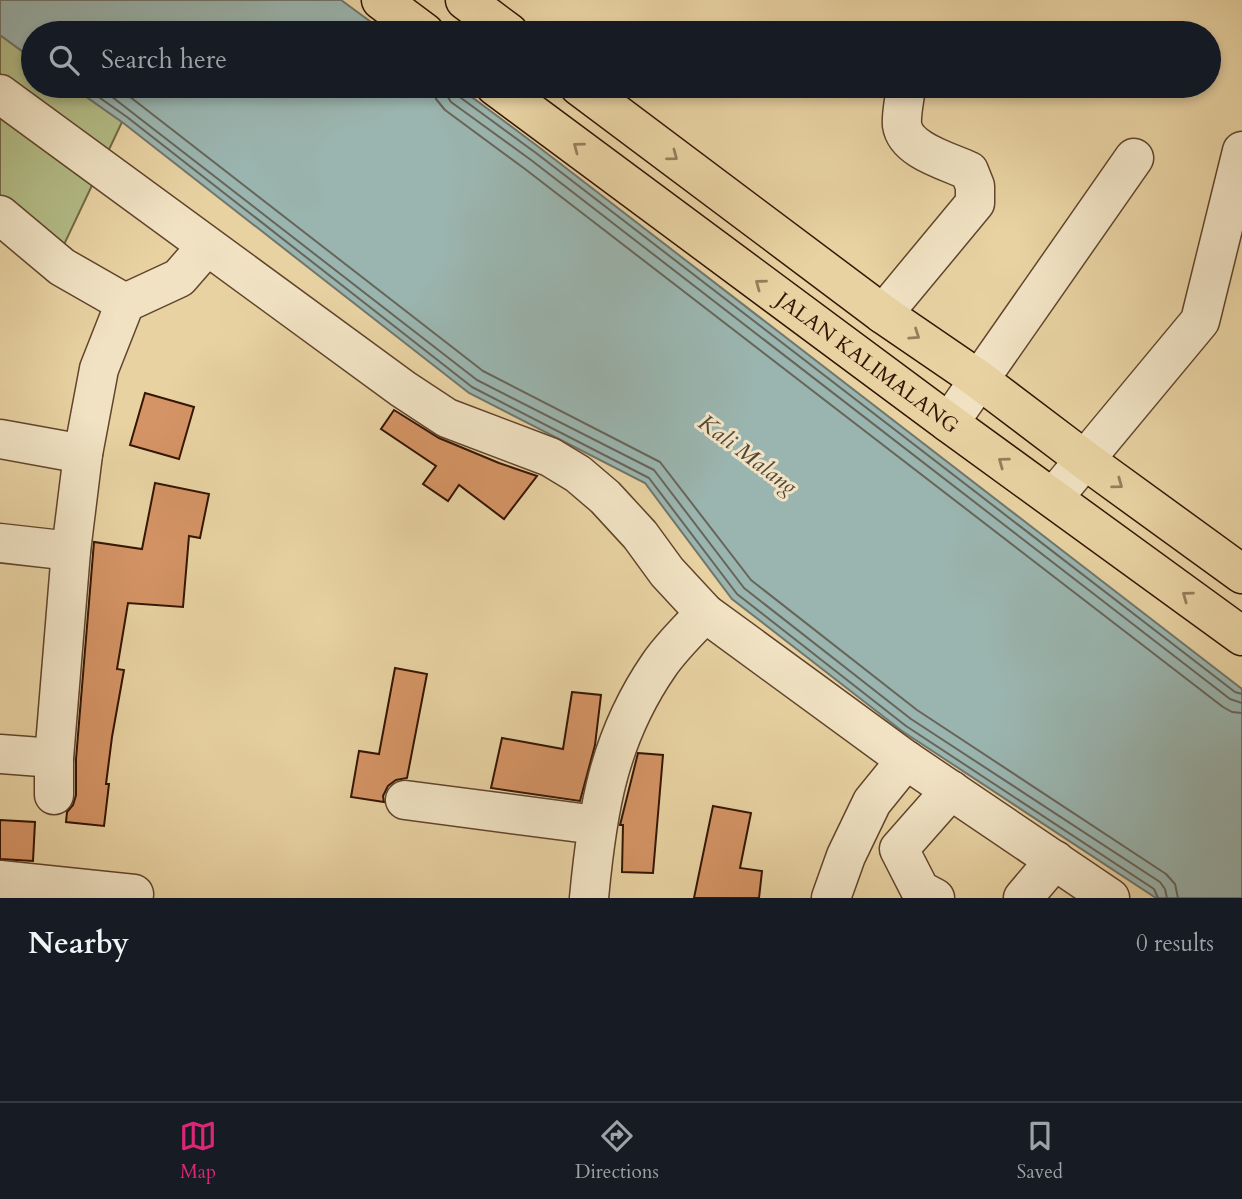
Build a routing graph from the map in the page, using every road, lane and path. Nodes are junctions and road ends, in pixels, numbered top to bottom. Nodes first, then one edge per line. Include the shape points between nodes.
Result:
1 (381, 0) edge
2 (465, 0) edge
3 (409, 21) edge
4 (493, 21) edge
5 (0, 94) edge
6 (511, 98) edge
7 (595, 98) edge
8 (905, 98) edge
9 (1242, 151) edge
10 (1134, 158) dead end
11 (0, 215) edge
12 (206, 247) junction
13 (125, 303) junction
14 (883, 314) junction
15 (978, 379) junction
16 (949, 424) junction
17 (0, 439) edge
18 (83, 454) junction
19 (1085, 460) junction
20 (1053, 498) junction
21 (0, 543) edge
22 (71, 551) junction
23 (1242, 575) edge
24 (705, 613) junction
25 (1242, 636) edge
26 (0, 754) edge
27 (906, 760) junction
28 (951, 790) junction
29 (405, 800) dead end
30 (872, 802) junction
31 (596, 825) junction
32 (899, 849) junction
33 (1055, 860) junction
34 (0, 880) edge
35 (134, 894) dead end
36 (589, 898) edge
37 (831, 898) edge
38 (935, 898) edge
39 (1023, 898) edge
40 (1110, 898) edge

1 - 3 main road
2 - 4 main road
5 - 12 street
16 -> 6 main road, JALAN KALIMALANG
7 -> 14 main road
8 - 14 street via 902,123 906,138 969,171 975,203
9 - 19 street via 1200,321
10 - 15 street
11 - 13 street via 62,267
12 - 13 street via 178,278
12 - 24 street via 447,418 550,457 578,474 640,535
13 - 18 street via 99,369
14 -> 15 main road
15 - 16 street
15 - 19 main road
20 -> 16 main road, JALAN KALIMALANG
17 - 18 street
18 - 22 street
19 - 20 street
19 -> 23 main road
25 -> 20 main road, JALAN KALIMALANG
21 - 22 street
22 - 26 street via 54,776
24 - 27 street
24 - 31 street via 660,664 633,709 616,747
27 - 28 street
27 - 30 street
28 - 32 street
28 - 33 street
29 - 31 street
30 - 32 street
30 - 37 street
31 - 36 street
32 - 38 street via 920,890
33 - 39 street
33 - 40 street
34 - 35 street

